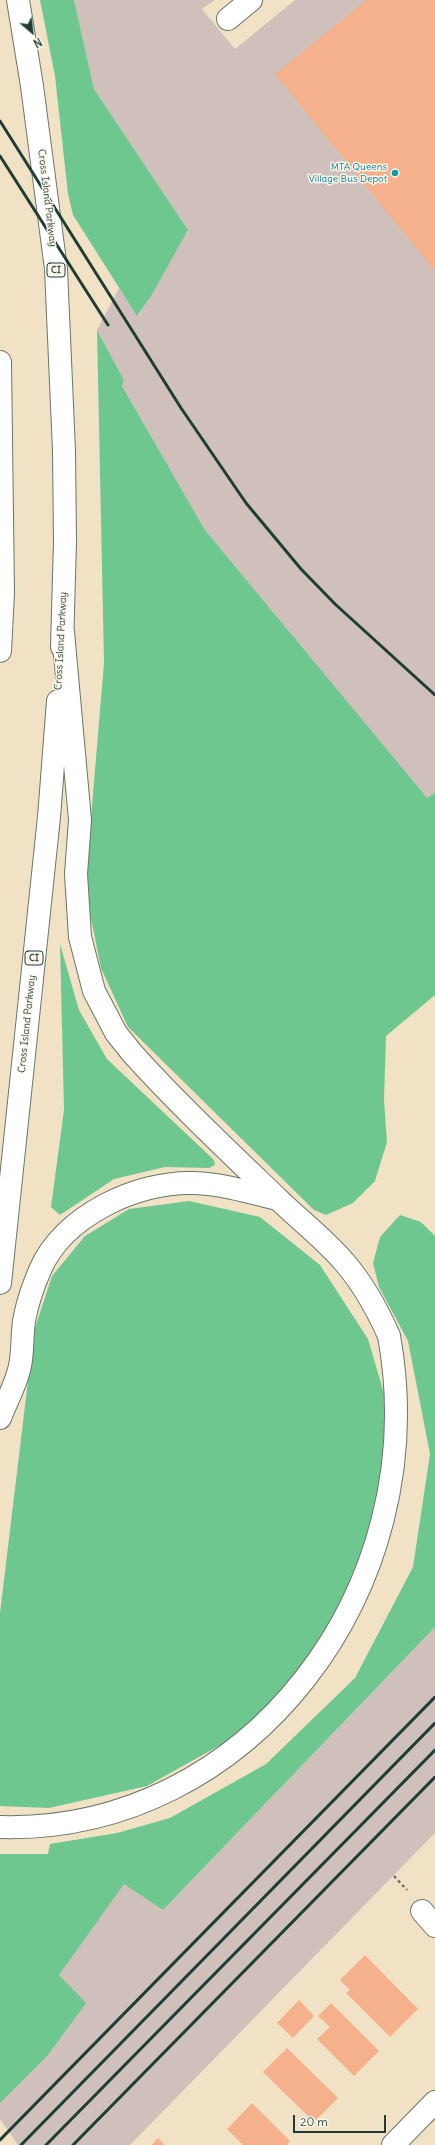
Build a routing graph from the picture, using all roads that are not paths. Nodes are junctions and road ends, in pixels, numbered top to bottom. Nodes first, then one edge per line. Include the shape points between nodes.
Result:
1 (18, 0) edge
2 (251, 0) edge
3 (228, 19) dead end
4 (0, 362) edge
5 (63, 632) junction
6 (0, 651) edge
7 (278, 1200) junction
8 (0, 1283) edge
9 (0, 1418) edge
10 (414, 1445) dead end
11 (330, 1676) dead end
12 (4, 1827) edge
13 (435, 2102) edge
14 (393, 2145) edge

1 - 5 main road, Cross Island Parkway / CI via 56,269 64,451
2 - 3 main road
4 - 6 main road via 3,548
5 - 7 main road via 80,820 76,874 77,907 81,944 94,991 116,1033 132,1053
5 - 8 main road, Cross Island Parkway / CI via 49,818
7 - 9 main road via 216,1185 164,1185 114,1200 75,1224 50,1253 41,1269 25,1316 20,1370
7 - 10 main road via 345,1263 373,1306 400,1365 413,1426
11 - 12 main road via 286,1723 220,1770 186,1788 110,1815 67,1824
13 - 14 main road

